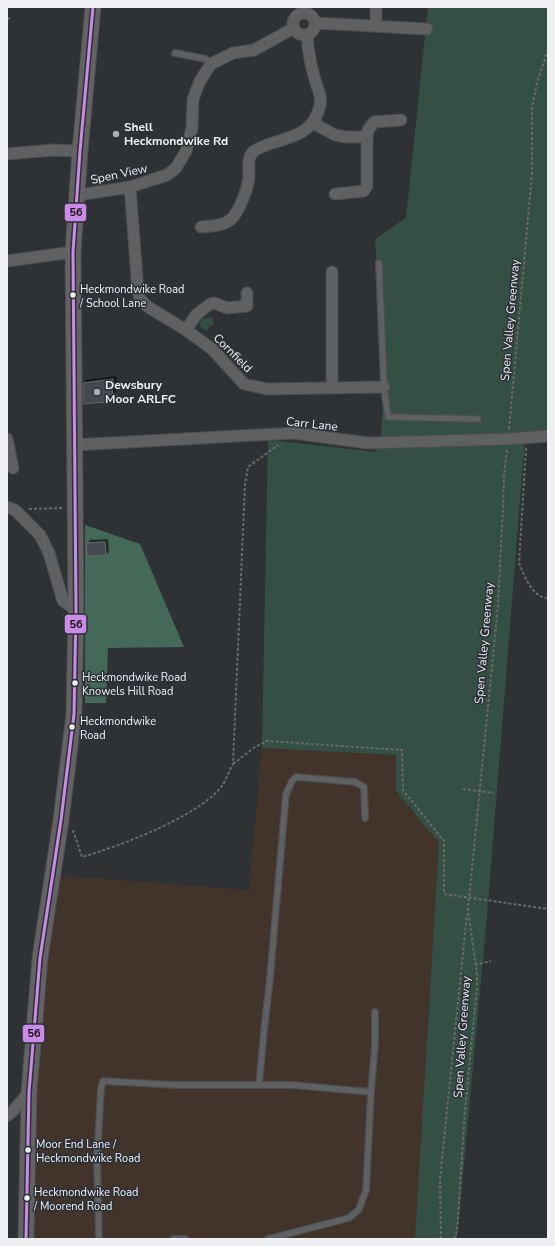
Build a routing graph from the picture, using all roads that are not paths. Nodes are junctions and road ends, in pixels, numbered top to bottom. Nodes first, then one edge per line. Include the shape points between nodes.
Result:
1 (93, 7) edge
2 (376, 7) edge
3 (296, 10) edge
4 (316, 23) junction
5 (376, 26) junction
6 (294, 28) junction
7 (427, 29) dead end
8 (307, 35) junction
9 (175, 53) dead end
10 (212, 64) junction
11 (401, 120) dead end
12 (313, 123) junction
13 (367, 137) junction
14 (80, 151) junction
15 (7, 154) edge
16 (130, 187) junction
17 (335, 194) dead end
18 (77, 195) junction
19 (201, 227) dead end
20 (73, 252) junction
21 (7, 261) edge
22 (379, 263) dead end
23 (332, 272) dead end
24 (247, 292) dead end
25 (186, 330) junction
26 (384, 387) junction
27 (332, 388) junction
28 (478, 419) dead end
29 (548, 436) edge
30 (7, 439) edge
31 (74, 445) junction
32 (13, 468) dead end
33 (11, 508) edge
34 (76, 610) junction
35 (365, 818) dead end
36 (375, 1012) dead end
37 (260, 1085) junction
38 (29, 1092) junction
39 (371, 1092) junction
40 (7, 1116) edge
41 (26, 1239) edge
42 (99, 1239) edge
43 (173, 1239) edge
44 (185, 1239) edge
45 (268, 1239) edge

1 - 14 main road
2 - 5 street
3 - 4 street via 310,14
3 - 6 street
4 - 5 street
4 - 8 street via 314,30
5 - 7 street
6 - 8 street via 300,34
6 - 10 street, Spen View via 254,50 233,53
8 - 12 street via 315,80 321,97 320,109
9 - 10 lane via 206,59
10 - 16 street, Spen View via 200,81 193,99 192,128 186,151 176,168 167,175
11 - 13 street via 374,122 368,130
12 - 13 street via 335,135
12 - 19 street via 305,131 260,147 252,154 249,161 248,183 235,214 224,223
13 - 17 street via 367,186 364,191
14 - 15 street via 52,150
14 - 18 main road
16 - 18 street, Spen View
16 - 25 street, Cornfield via 140,299 148,307
18 - 20 main road
20 - 21 street
20 - 31 main road
22 - 26 lane
23 - 27 street
24 - 25 street via 247,306 227,308 210,304 196,315
25 - 27 street, Cornfield via 212,349 244,384 268,389
26 - 27 street, Cornfield
26 - 28 lane via 388,417
29 - 31 street, Carr Lane via 368,444 293,433
30 - 32 street
31 - 34 main road
33 - 34 street via 40,535 63,601
34 - 38 main road via 74,714 62,820 40,958
35 - 37 lane via 364,787 355,782 296,777 286,794
36 - 39 lane
37 - 39 lane via 292,1085
37 - 42 lane via 175,1085 103,1081 97,1159
38 - 40 street
38 - 41 main road
39 - 45 lane via 366,1190 359,1209 349,1218
43 - 44 lane

